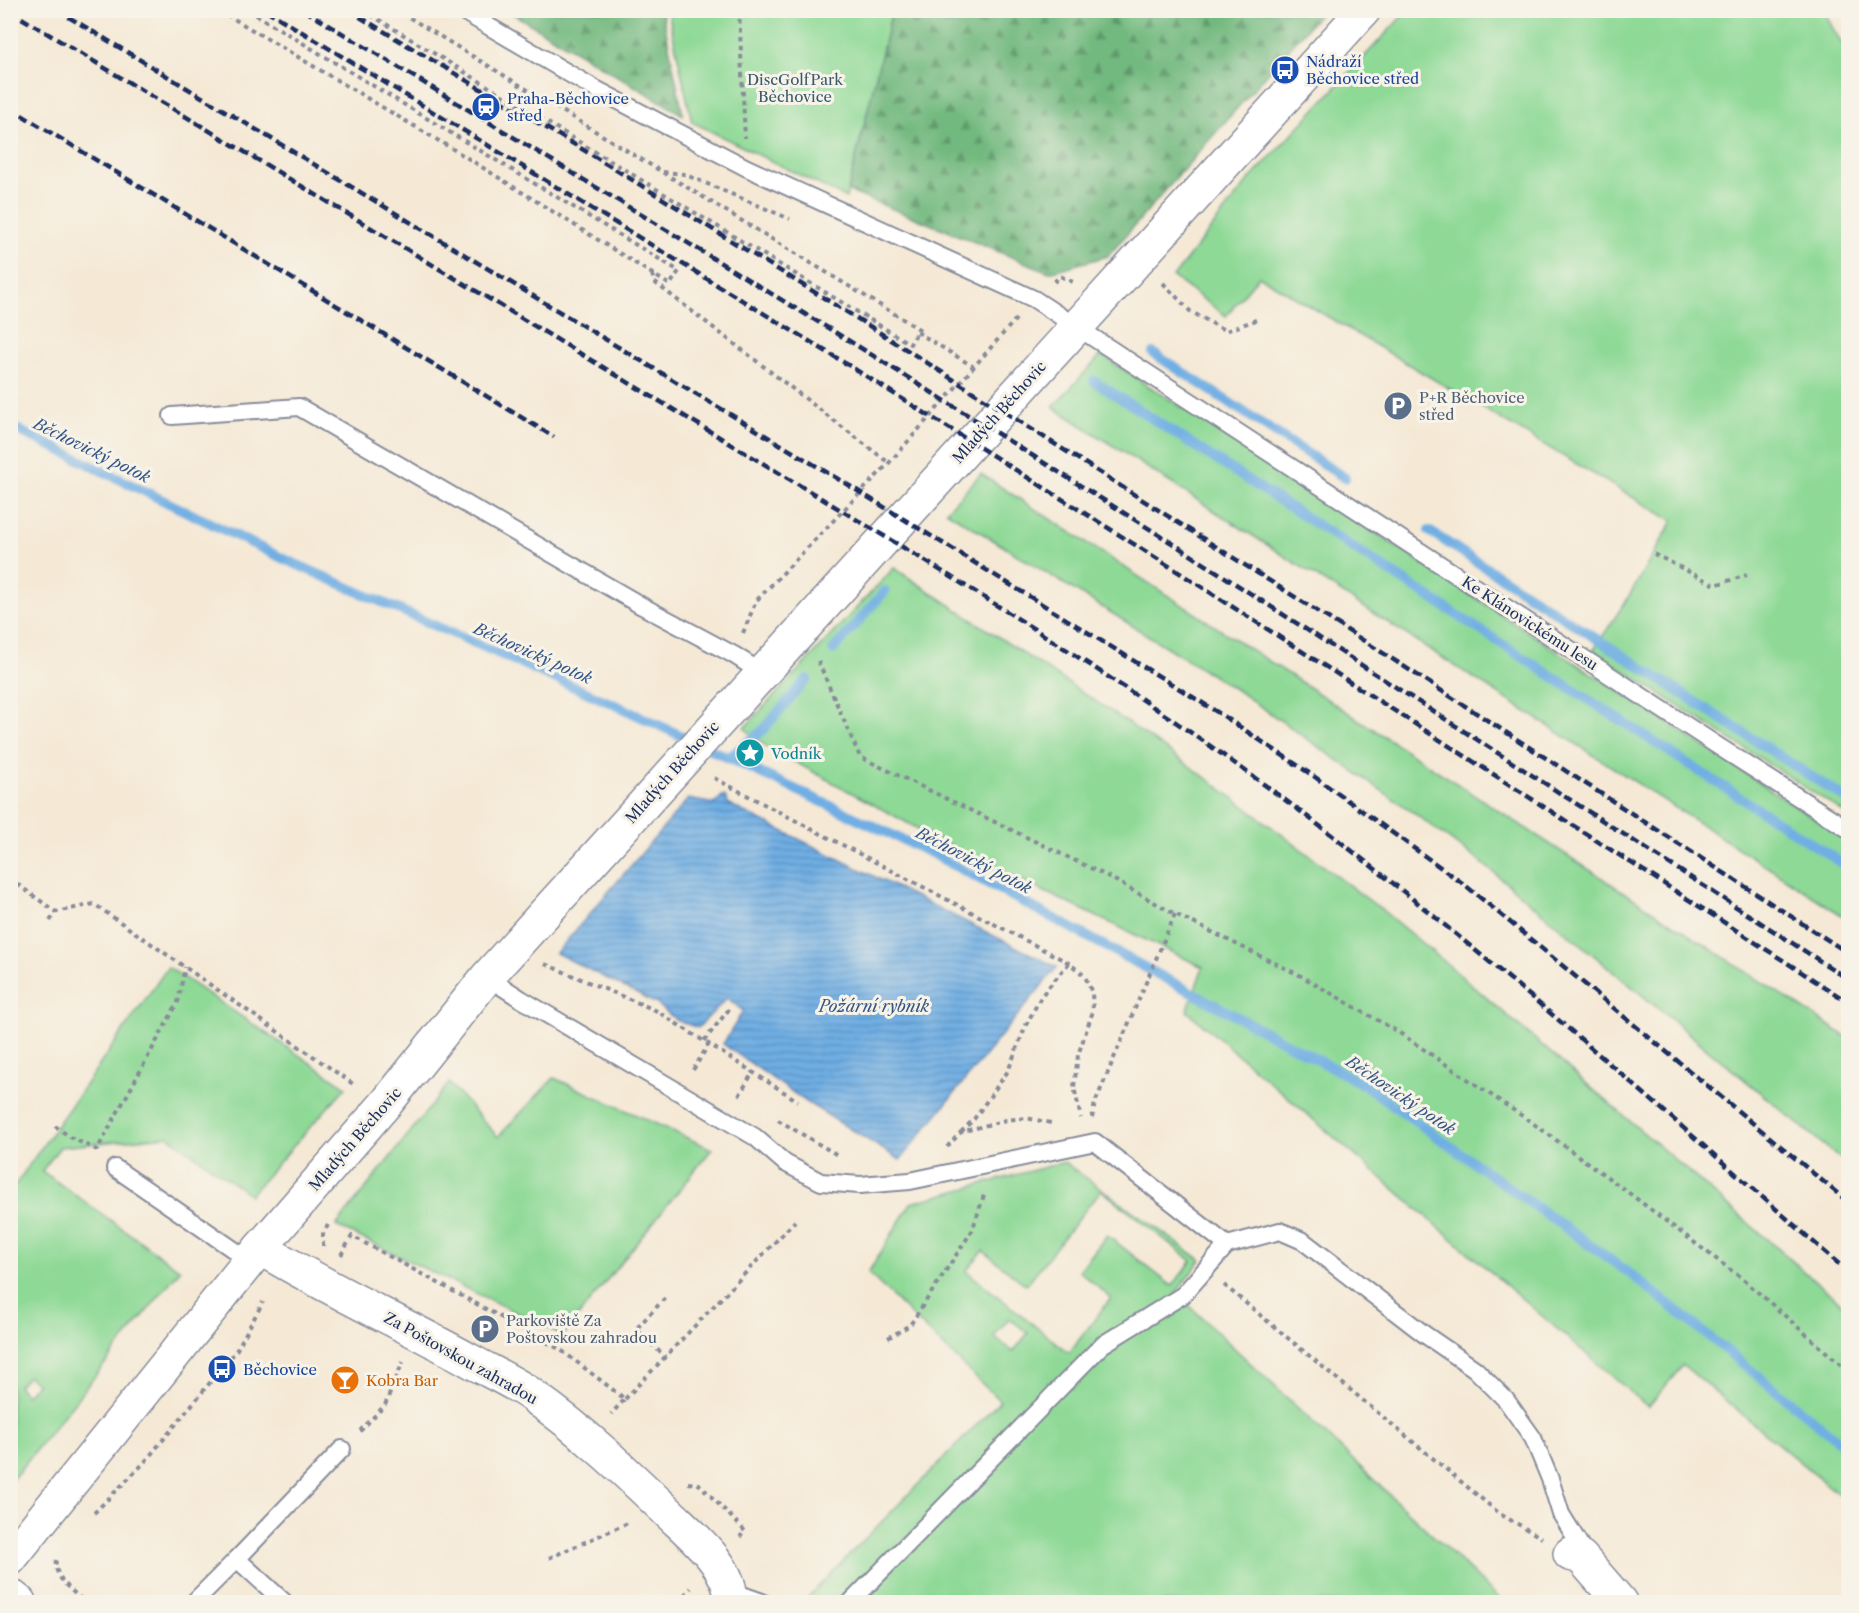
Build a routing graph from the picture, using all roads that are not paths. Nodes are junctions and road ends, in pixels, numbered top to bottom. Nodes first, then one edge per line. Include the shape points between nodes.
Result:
1 (461, 10) edge
2 (1364, 10) edge
3 (1077, 326) junction
4 (172, 416) dead end
5 (762, 673) junction
6 (1848, 829) edge
7 (487, 976) junction
8 (115, 1168) dead end
9 (1227, 1245) junction
10 (255, 1254) junction
11 (342, 1449) road end
12 (1577, 1552) joint
13 (237, 1558) junction
14 (10, 1559) edge
15 (731, 1597) edge
16 (194, 1602) edge
17 (284, 1602) edge
18 (762, 1602) edge
19 (851, 1602) edge
20 (1620, 1602) edge

1 - 3 lane, Ke Klánovickému lesu via 592,87 747,168 1034,299
2 - 3 street, Mladých Běchovic
3 - 5 street, Mladých Běchovic
3 - 6 lane, Ke Klánovickému lesu
4 - 5 lane via 299,407
5 - 7 street, Mladých Běchovic
7 - 9 lane via 755,1137 785,1163 821,1182 860,1185 910,1181 1095,1142
7 - 10 street, Mladých Běchovic via 388,1101
8 - 10 lane
9 - 12 lane via 1280,1231 1303,1241 1475,1369 1506,1400 1533,1438
9 - 19 lane via 1183,1295 1102,1345
10 - 14 street, Mladých Běchovic
10 - 15 street, Za Poštovskou zahradou via 417,1331 532,1395 619,1465 705,1548 716,1561
11 - 13 lane
12 - 20 street
13 - 16 lane
13 - 17 lane
15 - 18 lane

